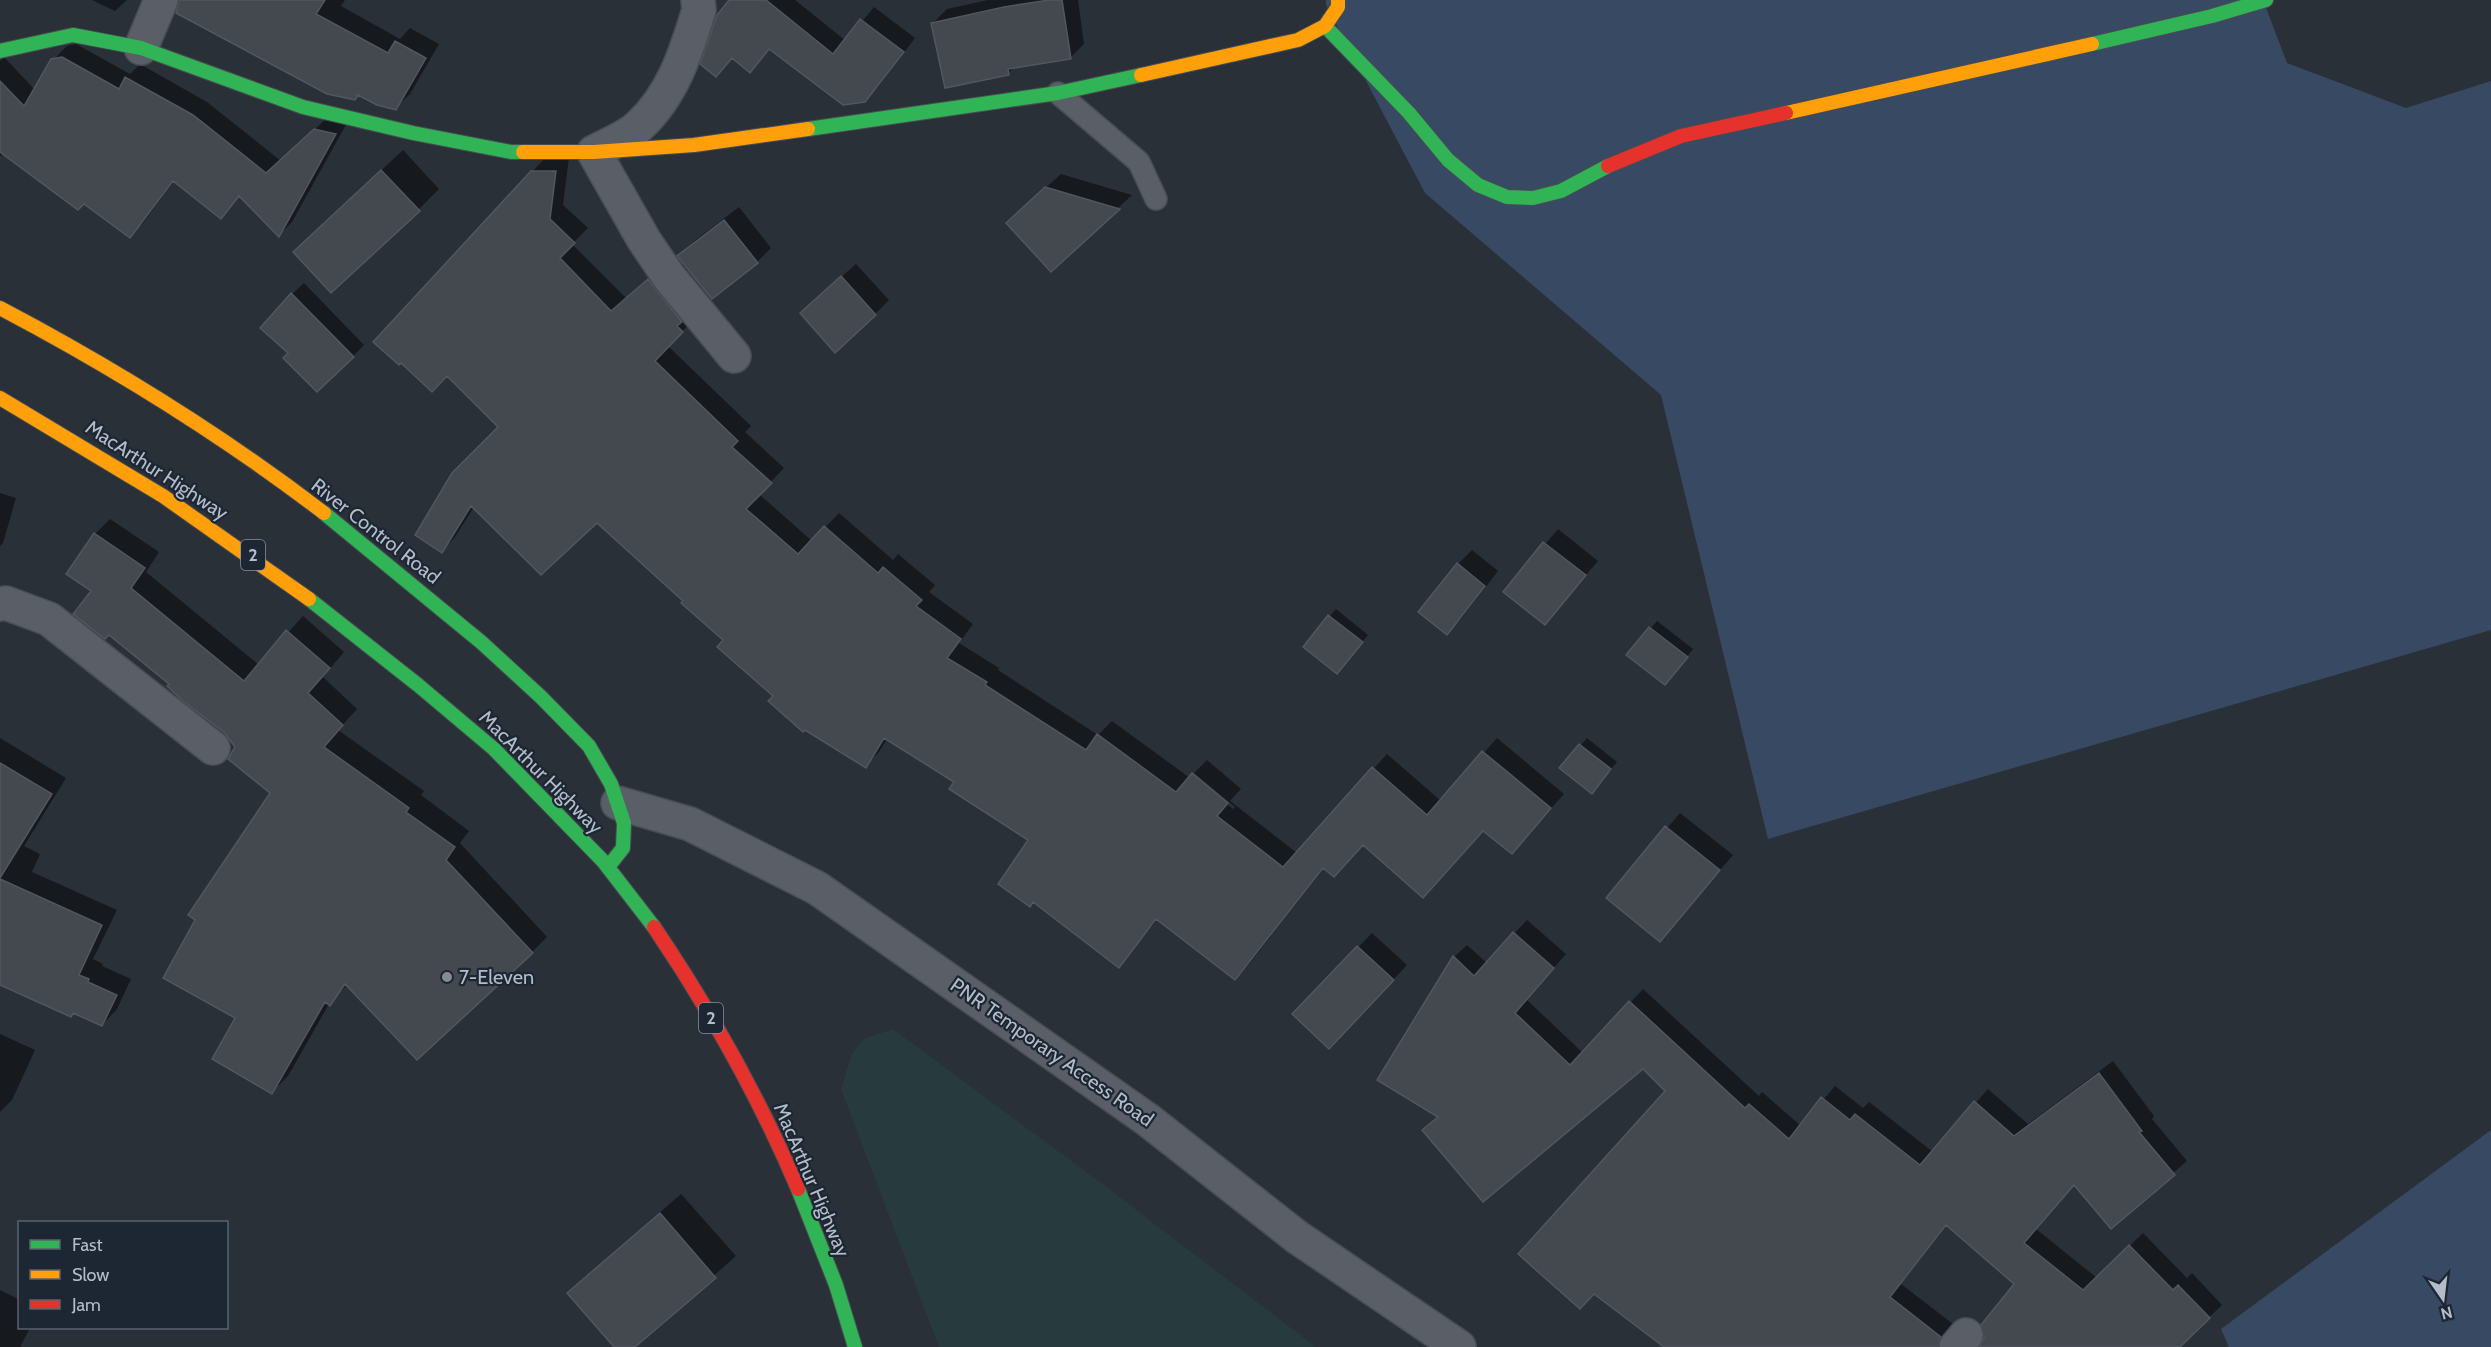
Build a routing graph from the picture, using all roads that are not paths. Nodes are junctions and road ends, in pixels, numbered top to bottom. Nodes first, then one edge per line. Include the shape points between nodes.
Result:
1 (161, 0) edge
2 (698, 0) edge
3 (1338, 0) edge
4 (2266, 0) edge
5 (1325, 26) junction
6 (141, 48) junction
7 (0, 51) edge
8 (1058, 93) junction
9 (594, 152) junction
10 (1156, 199) dead end
11 (0, 308) edge
12 (734, 356) dead end
13 (0, 398) edge
14 (0, 604) edge
15 (213, 748) dead end
16 (618, 803) junction
17 (608, 867) junction
18 (855, 1347) edge
19 (1459, 1347) edge

1 - 6 street
2 - 9 street via 699,10 680,70 662,99 639,127
3 - 5 main road via 1338,7
4 - 5 main road via 1934,81 1682,136 1605,167 1561,191 1533,198 1507,197 1478,185 1448,160 1409,113
5 - 8 main road via 1298,40 1260,50
6 - 7 main road via 73,34
6 - 9 main road via 303,107 412,133 512,152
8 - 9 main road via 694,145
8 - 10 lane via 1139,162
9 - 12 street via 669,277
11 - 16 main road, River Control Road via 181,412 363,544 508,664 574,731 607,775
13 - 17 main road, MacArthur Highway / 2 via 156,489 357,634 485,741
14 - 15 street via 49,619
16 - 17 main road, River Control Road via 624,846
16 - 19 street, PNR Temporary Access Road via 690,824 817,888 1149,1120 1297,1237
17 - 18 main road, MacArthur Highway / 2 via 687,976 756,1099 812,1221

